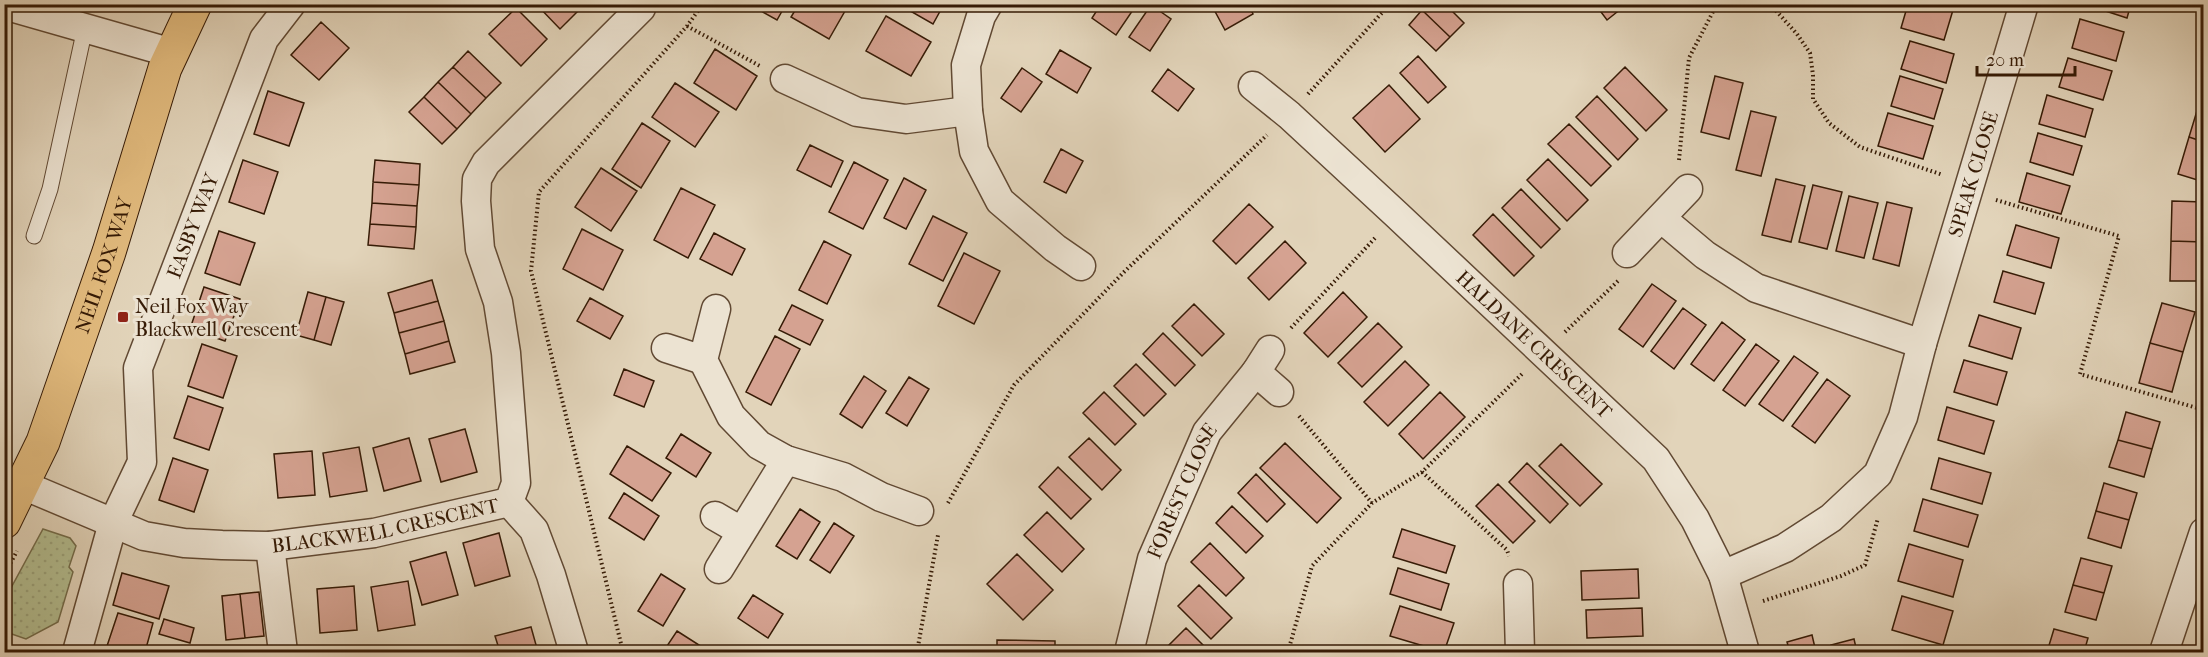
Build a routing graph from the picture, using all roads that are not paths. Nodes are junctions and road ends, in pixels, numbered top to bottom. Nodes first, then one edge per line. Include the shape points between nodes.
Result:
1 (195, 4) edge
2 (291, 4) edge
3 (988, 4) edge
4 (2024, 4) edge
5 (4, 5) edge
6 (641, 6) edge
7 (86, 28) junction
8 (172, 53) junction
9 (785, 79) road end
10 (1253, 86) dead end
11 (968, 111) junction
12 (1688, 189) road end
13 (1660, 218) junction
14 (34, 236) dead end
15 (1627, 253) road end
16 (1081, 266) dead end
17 (716, 309) dead end
18 (1922, 344) junction
19 (666, 348) dead end
20 (703, 360) junction
21 (1279, 392) road end
22 (786, 460) junction
23 (23, 485) junction
24 (509, 502) junction
25 (716, 516) dead end
26 (929, 518) road end
27 (4, 522) edge
28 (113, 523) junction
29 (741, 531) junction
30 (2204, 532) edge
31 (270, 546) junction
32 (719, 569) dead end
33 (1723, 575) junction
34 (1518, 584) road end
35 (1742, 641) edge
36 (77, 652) edge
37 (283, 652) edge
38 (574, 652) edge
39 (1129, 652) edge
40 (1520, 652) edge
41 (2164, 652) edge

1 - 8 main road, NEIL FOX WAY
2 - 28 street, EASBY WAY via 264,39 138,368 142,462
3 - 11 street via 966,65
4 - 18 street, SPEAK CLOSE
5 - 7 street
6 - 24 street, BLACKWELL CRESCENT via 486,163 477,179 480,249 498,302 506,353 516,483
7 - 8 street
7 - 14 lane via 50,189
8 - 23 main road, NEIL FOX WAY via 66,379
9 - 11 street via 857,112 906,119
10 - 33 street, HALDANE CRESCENT via 1289,115 1656,459 1695,519
11 - 16 street via 974,151 1000,201
12 - 13 street
13 - 15 street
13 - 18 street via 1705,255 1756,288
17 - 20 street
18 - 33 street, SPEAK CLOSE via 1903,417 1878,474 1832,518 1785,548
19 - 20 street
20 - 22 street via 731,416 759,445
21 - 39 street, FOREST CLOSE via 1263,361 1207,432 1152,559
22 - 26 street via 843,477
22 - 29 street
23 - 27 main road, NEIL FOX WAY
23 - 28 street, BLACKWELL CRESCENT
24 - 31 street, BLACKWELL CRESCENT via 374,533
24 - 38 street via 534,530
25 - 29 street
28 - 31 street, BLACKWELL CRESCENT via 144,536 184,543
28 - 36 street, EASBY WAY
29 - 32 street
30 - 41 street
31 - 37 street
33 - 35 street, HALDANE CRESCENT
34 - 40 street

